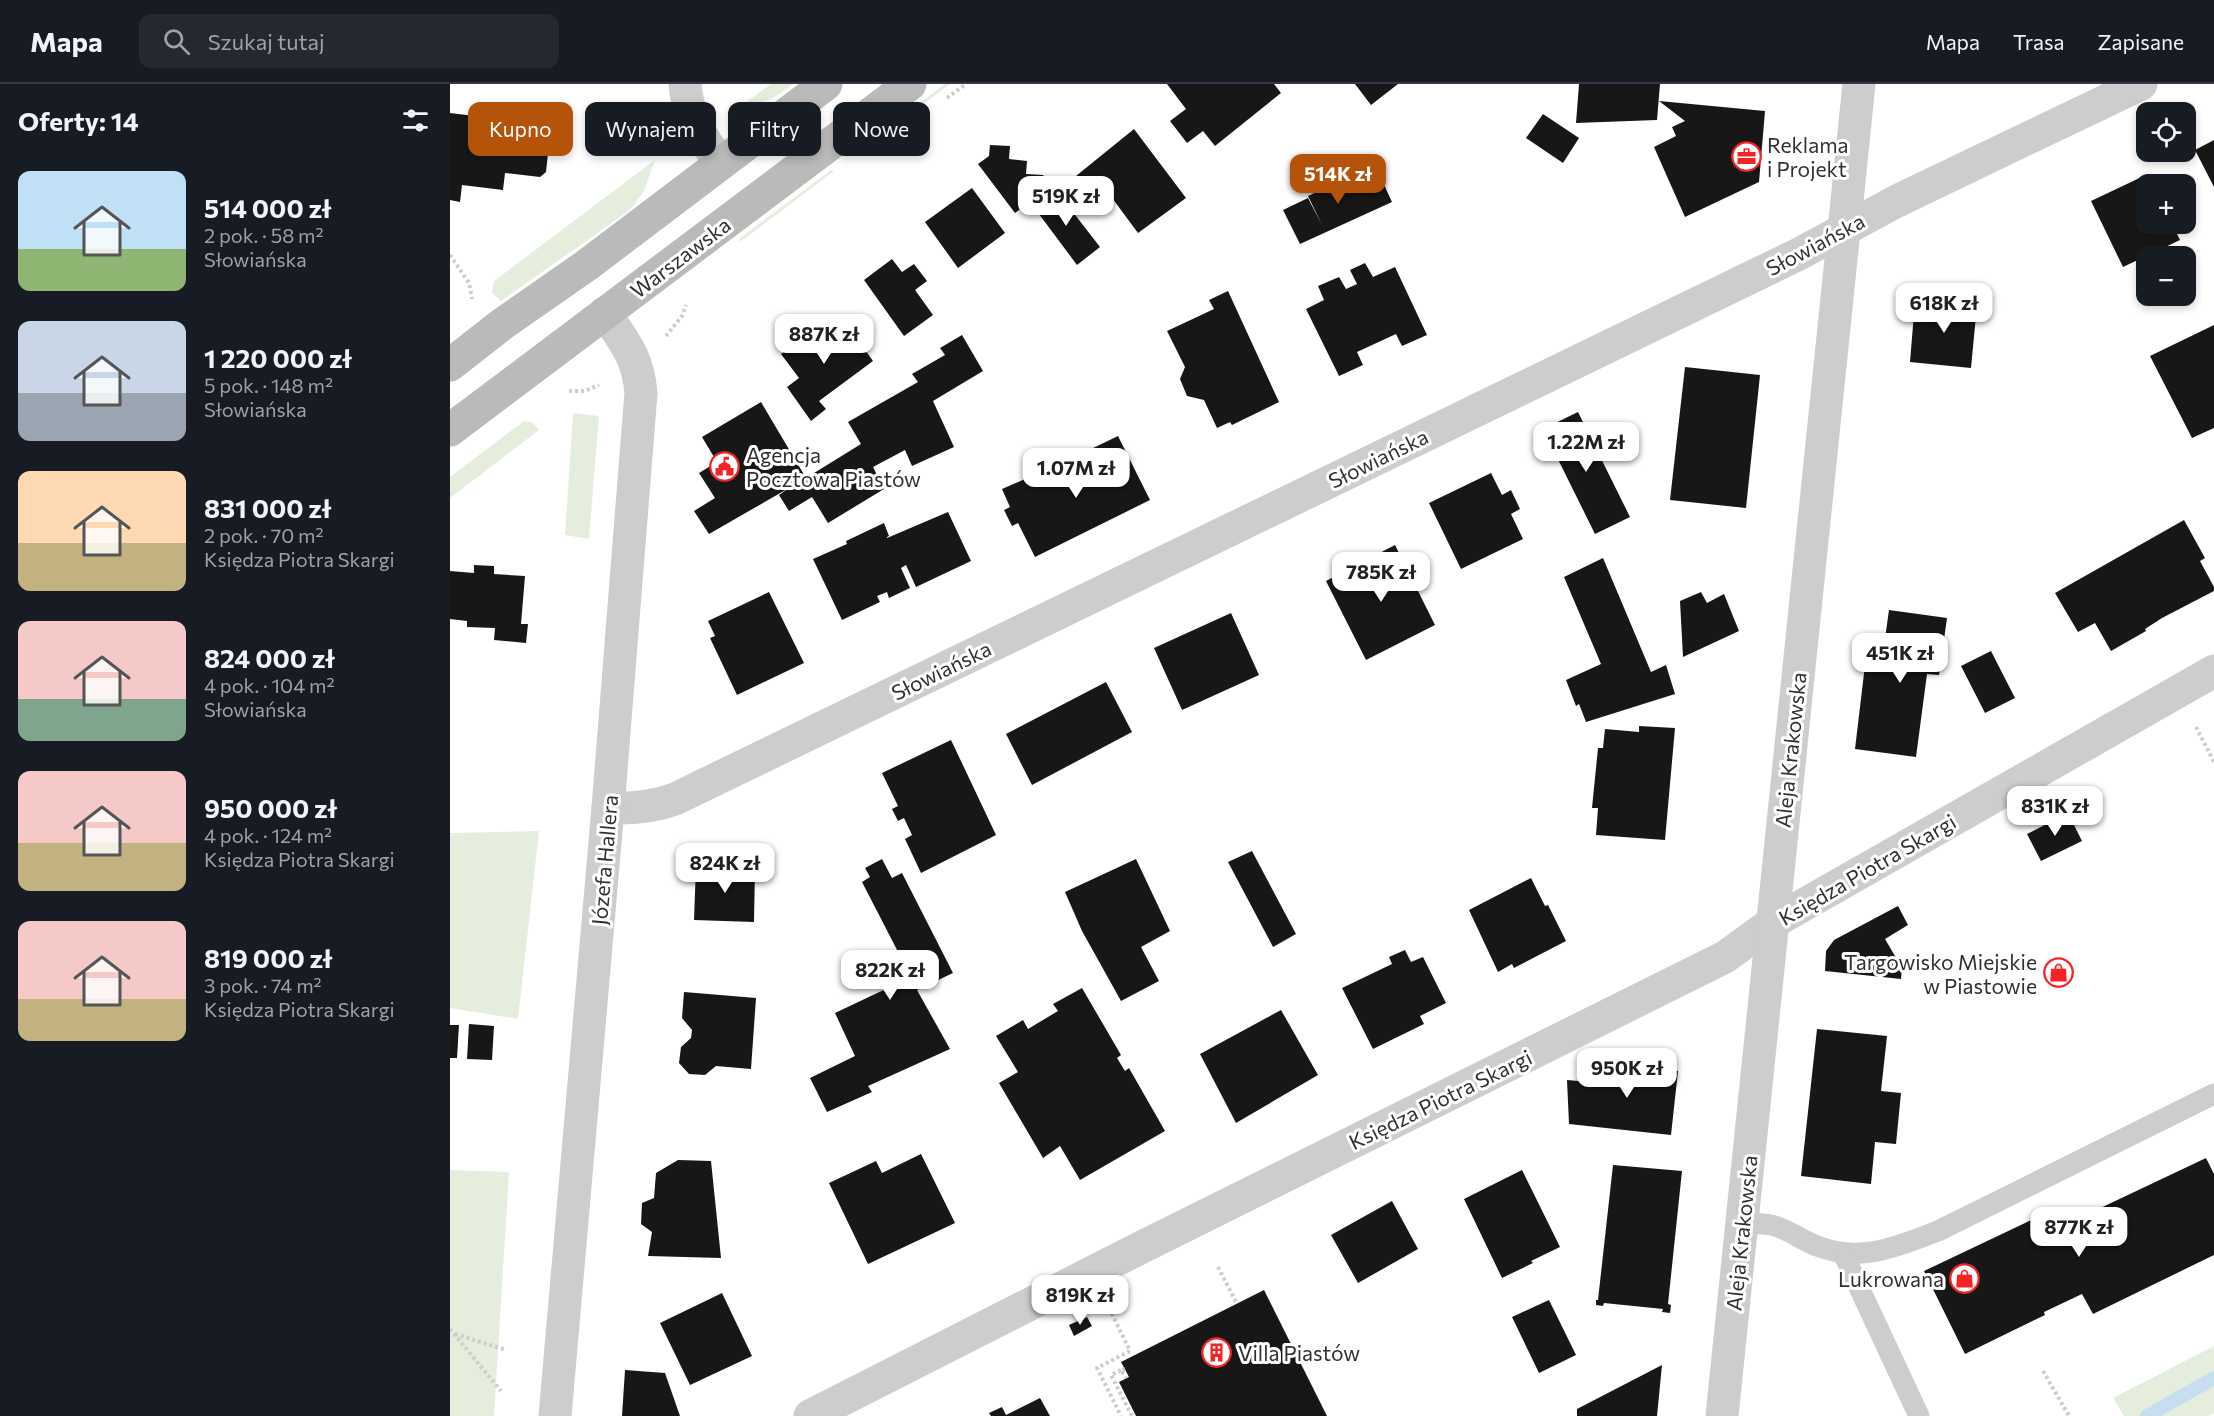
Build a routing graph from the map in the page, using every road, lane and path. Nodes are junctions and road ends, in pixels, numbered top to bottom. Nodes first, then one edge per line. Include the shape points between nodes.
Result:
1 (685, 84) edge
2 (826, 84) edge
3 (910, 84) edge
4 (1859, 84) edge
5 (2141, 84) edge
6 (721, 162) junction
7 (1844, 229) junction
8 (450, 255) edge
9 (472, 299) dead end
10 (605, 313) junction
11 (450, 365) edge
12 (450, 430) edge
13 (2214, 671) edge
14 (608, 808) junction
15 (1772, 922) junction
16 (2214, 1094) edge
17 (1742, 1223) junction
18 (1843, 1253) junction
19 (1218, 1267) dead end
20 (1236, 1302) dead end
21 (1108, 1306) dead end
22 (450, 1329) edge
23 (454, 1334) junction
24 (506, 1350) dead end
25 (2043, 1371) dead end
26 (1126, 1378) dead end
27 (501, 1391) dead end
28 (555, 1416) edge
29 (810, 1416) edge
30 (1121, 1416) edge
31 (1132, 1416) edge
32 (1722, 1416) edge
33 (1919, 1416) edge
34 (2069, 1416) edge

1 - 6 street via 696,125
2 - 6 street
3 - 10 street, Warszawska
4 - 7 street, Aleja Krakowska
5 - 7 street, Słowiańska
6 - 11 street
7 - 14 street, Słowiańska via 675,799 655,806
7 - 15 street, Aleja Krakowska
8 - 9 path via 469,283
10 - 12 street, Warszawska
10 - 14 street, Józefa Hallera via 635,359 641,393
13 - 15 street, Księdza Piotra Skargi
14 - 28 street, Józefa Hallera
15 - 17 street, Aleja Krakowska
15 - 29 street, Księdza Piotra Skargi via 1725,957
16 - 18 lane via 1938,1231 1869,1254
17 - 18 lane via 1775,1226 1817,1246
17 - 32 street, Aleja Krakowska
18 - 33 lane
19 - 20 path
21 - 30 path via 1130,1351 1096,1368
22 - 23 path
23 - 24 path
23 - 27 path
25 - 34 path
26 - 31 path via 1123,1370 1112,1375

